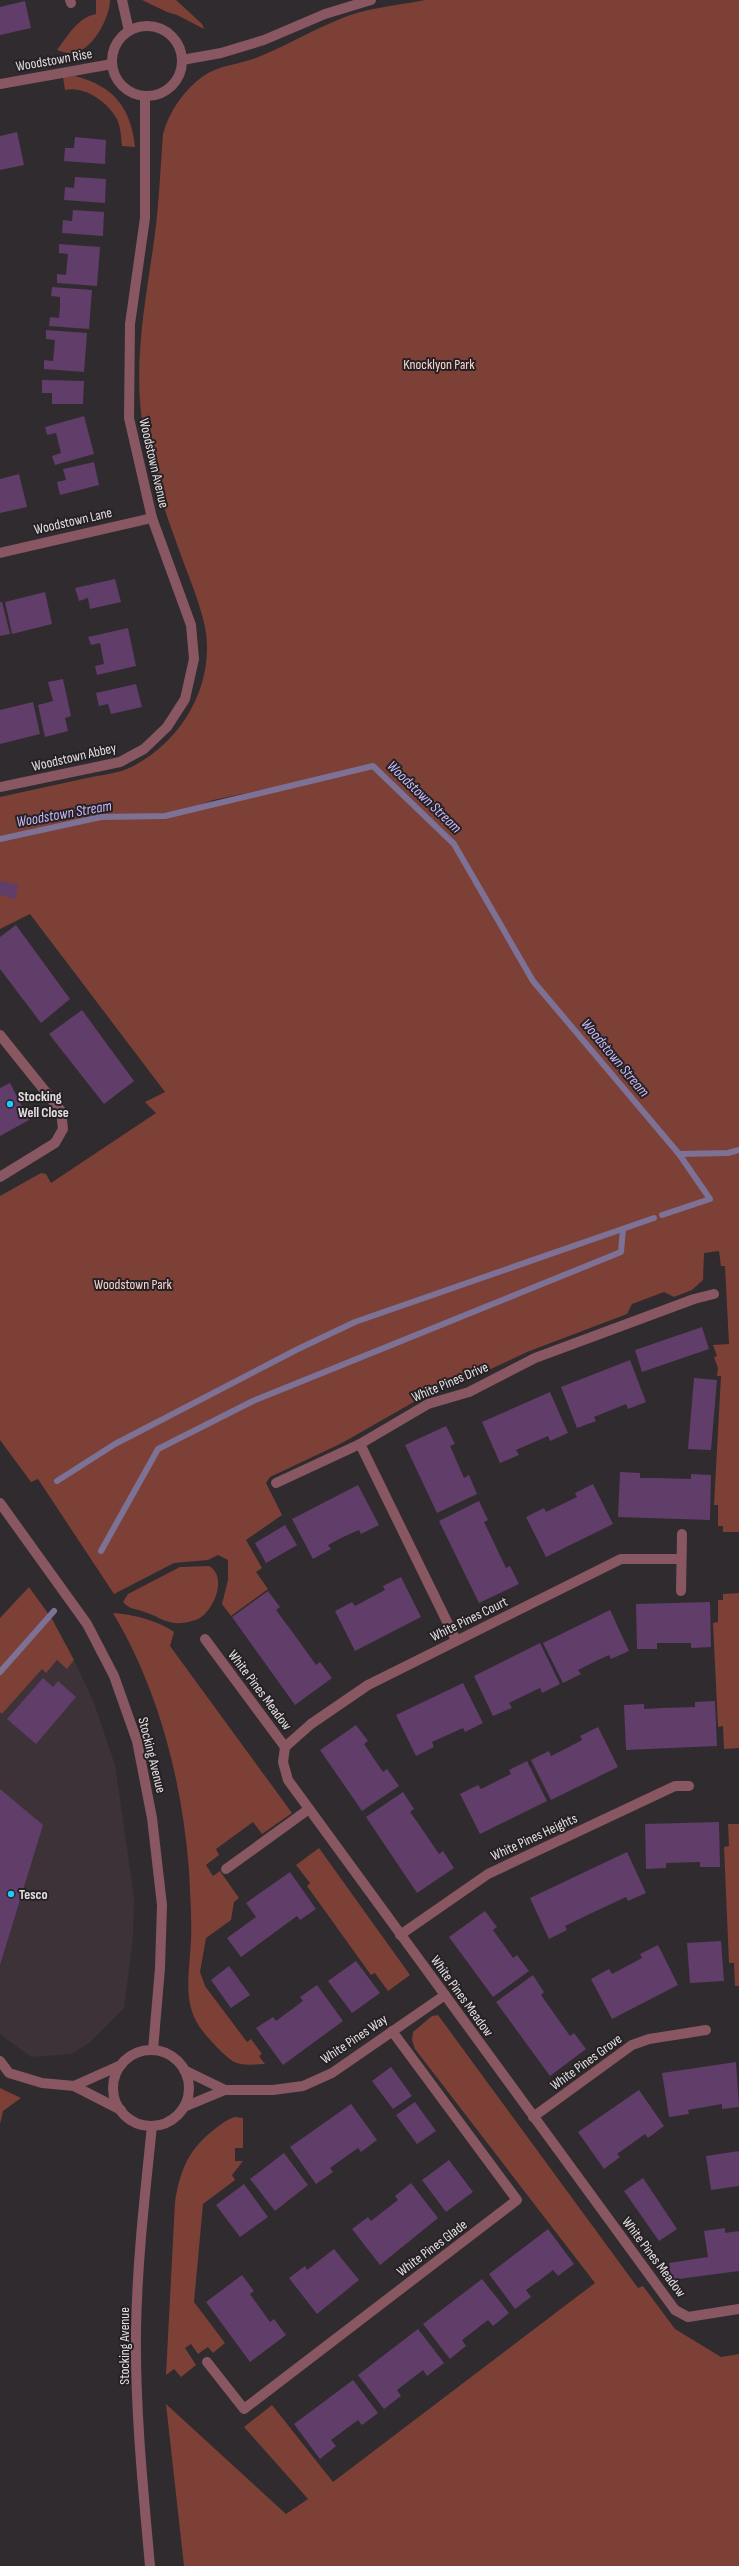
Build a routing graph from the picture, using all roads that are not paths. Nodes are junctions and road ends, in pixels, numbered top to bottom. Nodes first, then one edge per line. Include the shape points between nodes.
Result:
1 (122, 0) edge
2 (371, 0) edge
3 (129, 31) junction
4 (182, 60) junction
5 (112, 64) junction
6 (0, 84) edge
7 (145, 96) junction
8 (152, 518) junction
9 (0, 553) edge
10 (167, 727) joint
11 (0, 787) edge
12 (0, 1035) edge
13 (0, 1176) edge
14 (714, 1294) dead end
15 (360, 1444) junction
16 (276, 1483) dead end
17 (0, 1503) edge
18 (682, 1534) dead end
19 (681, 1559) junction
20 (681, 1591) dead end
21 (205, 1639) dead end
22 (456, 1640) junction
23 (285, 1747) junction
24 (689, 1786) dead end
25 (309, 1809) junction
26 (226, 1869) dead end
27 (400, 1935) junction
28 (445, 1996) junction
29 (706, 2030) dead end
30 (392, 2031) junction
31 (153, 2050) junction
32 (0, 2061) edge
33 (121, 2065) junction
34 (184, 2070) junction
35 (74, 2086) junction
36 (225, 2090) junction
37 (184, 2107) junction
38 (121, 2110) junction
39 (533, 2117) junction
40 (152, 2126) junction
41 (739, 2309) edge
42 (206, 2362) dead end
43 (150, 2566) edge

1 - 3 street
2 - 4 street via 325,14 264,40 222,53
3 - 4 street via 140,26 164,30 174,38 180,48
3 - 5 street via 116,45
4 - 7 street via 181,72 176,82 156,95
5 - 6 street, Woodstown Rise
5 - 7 street via 119,82 135,94
7 - 8 street, Woodstown Avenue via 145,218 130,324 129,418
8 - 9 street, Woodstown Lane
8 - 10 street, Woodstown Avenue via 191,625 194,659 185,700
10 - 11 street, Woodstown Abbey via 144,749 120,762
12 - 13 street via 61,1111 63,1129 55,1143
14 - 15 street, White Pines Drive via 694,1299 535,1358 469,1392 428,1404
15 - 16 street, White Pines Drive
15 - 22 street
17 - 31 street, Stocking Avenue via 87,1624 114,1676 137,1741 152,1818 162,1905
18 - 19 street
19 - 20 street
19 - 22 street, White Pines Court via 621,1559
21 - 23 street, White Pines Meadow
22 - 23 street, White Pines Court via 368,1685 311,1724
23 - 25 street, White Pines Meadow via 283,1762 288,1780
24 - 27 street, White Pines Heights via 674,1786 488,1874
25 - 26 street
25 - 27 street, White Pines Meadow
27 - 28 street, White Pines Meadow
28 - 30 street, White Pines Way
28 - 39 street, White Pines Meadow
29 - 39 street, White Pines Grove via 649,2039 632,2045
30 - 36 street, White Pines Way via 332,2073 303,2086 273,2090
30 - 42 street, White Pines Glade via 517,2200 244,2409
31 - 33 street via 130,2057
31 - 34 street via 166,2053
32 - 35 street via 9,2073 42,2082
33 - 35 street
33 - 38 street via 115,2076 113,2088 115,2100
34 - 36 street
34 - 37 street via 188,2082 188,2095
35 - 38 street
36 - 37 street
37 - 40 street via 176,2117 165,2124
38 - 40 street via 129,2119
39 - 41 street, White Pines Meadow via 675,2310 688,2317
40 - 43 street, Stocking Avenue via 136,2329 141,2464

